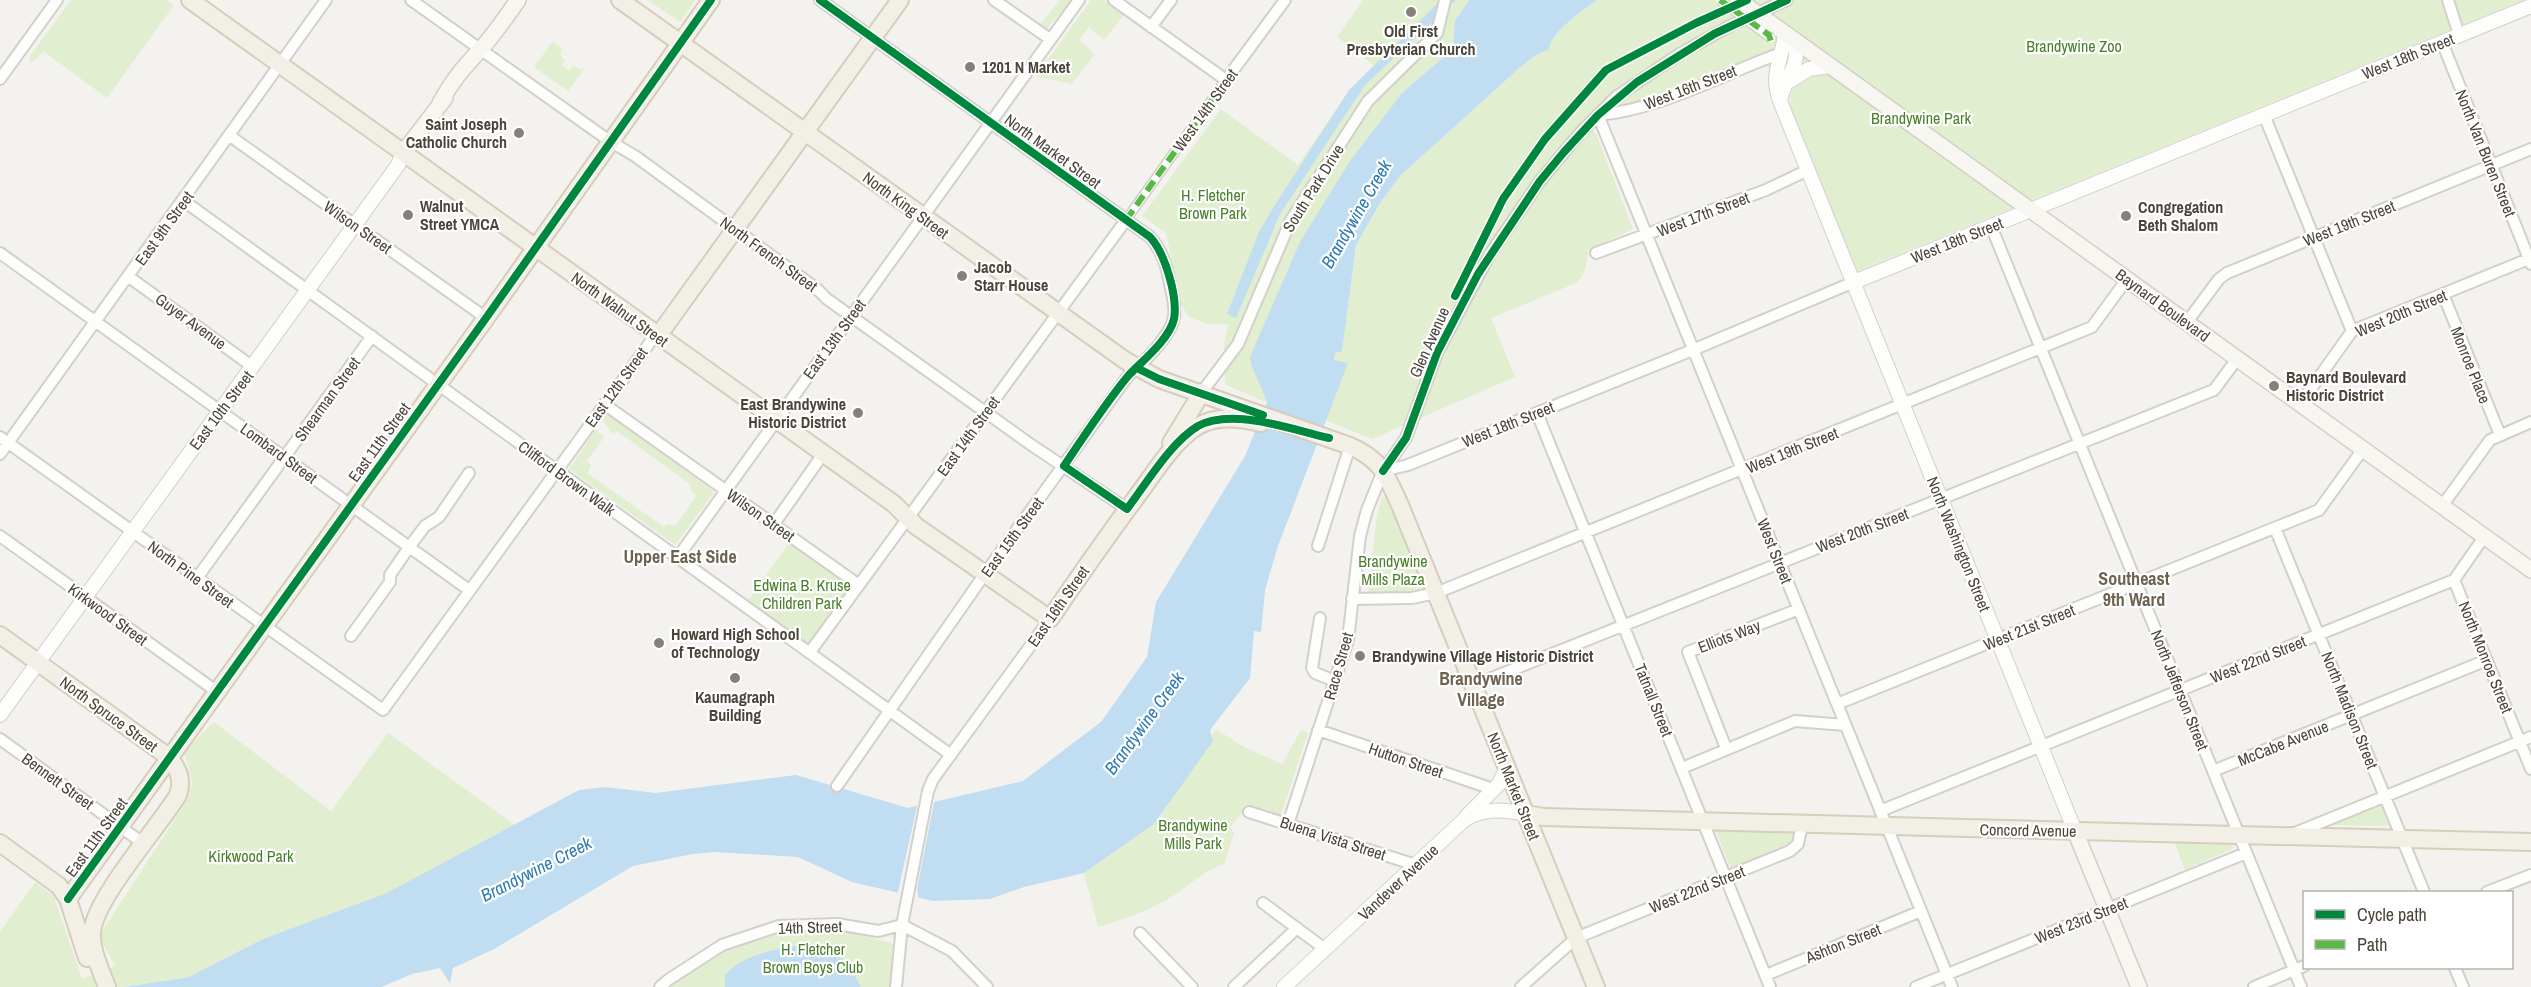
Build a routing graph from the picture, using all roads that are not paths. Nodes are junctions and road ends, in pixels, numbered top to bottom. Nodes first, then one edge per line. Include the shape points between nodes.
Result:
1 (57, 0) edge
2 (190, 0) edge
3 (326, 0) edge
4 (411, 0) edge
5 (518, 0) edge
6 (620, 0) edge
7 (711, 0) edge
8 (820, 0) edge
9 (900, 0) edge
10 (994, 0) edge
11 (1079, 0) edge
12 (1114, 0) edge
13 (1171, 0) edge
14 (1285, 0) edge
15 (1445, 0) edge
16 (1720, 0) edge
17 (1738, 0) edge
18 (1787, 0) edge
19 (2448, 0) edge
20 (2531, 6) edge
21 (1151, 27) junction
22 (2459, 35) junction
23 (873, 38) junction
24 (1050, 39) junction
25 (1779, 39) junction
26 (2442, 42) junction
27 (681, 44) junction
28 (480, 50) junction
29 (280, 65) junction
30 (1831, 66) junction
31 (0, 79) edge
32 (1226, 80) junction
33 (1781, 94) junction
34 (1598, 115) junction
35 (2264, 115) junction
36 (990, 121) junction
37 (805, 132) junction
38 (230, 136) junction
39 (611, 142) junction
40 (2531, 149) edge
41 (403, 153) junction
42 (2491, 165) junction
43 (1808, 170) junction
44 (184, 201) junction
45 (2030, 210) junction
46 (922, 217) junction
47 (1126, 220) junction
48 (355, 225) junction
49 (1991, 226) junction
50 (735, 229) junction
51 (1647, 235) junction
52 (2314, 237) junction
53 (536, 249) junction
54 (1596, 253) dead end
55 (4, 256) edge
56 (2530, 260) edge
57 (0, 269) edge
58 (129, 277) junction
59 (2127, 279) junction
60 (1854, 282) junction
61 (306, 292) junction
62 (2443, 294) junction
63 (1057, 314) junction
64 (850, 316) junction
65 (486, 318) junction
66 (96, 322) junction
67 (2187, 322) junction
68 (2352, 331) junction
69 (372, 336) junction
70 (658, 336) junction
71 (1695, 349) junction
72 (2039, 349) junction
73 (2237, 359) junction
74 (253, 367) junction
75 (1137, 368) junction
76 (438, 384) junction
77 (1202, 393) junction
78 (604, 404) junction
79 (2300, 404) junction
80 (1903, 405) junction
81 (220, 411) junction
82 (985, 412) junction
83 (1537, 413) junction
84 (1247, 415) junction
85 (776, 420) junction
86 (2531, 423) edge
87 (2500, 435) junction
88 (4, 440) edge
89 (1338, 442) junction
90 (2079, 444) junction
91 (2363, 449) junction
92 (0, 454) edge
93 (823, 454) junction
94 (285, 457) junction
95 (1064, 466) junction
96 (1158, 466) junction
97 (556, 470) junction
98 (1383, 471) junction
99 (1742, 471) junction
100 (469, 473) dead end
101 (725, 490) junction
102 (1942, 500) junction
103 (351, 504) junction
104 (2442, 506) junction
105 (1127, 509) junction
106 (908, 518) junction
107 (774, 524) junction
108 (2275, 528) junction
109 (133, 531) junction
110 (1586, 533) junction
111 (0, 536) edge
112 (2484, 537) junction
113 (410, 546) junction
114 (1318, 546) dead end
115 (678, 556) junction
116 (1779, 562) junction
117 (2531, 570) edge
118 (984, 574) junction
119 (197, 578) junction
120 (2454, 580) junction
121 (2136, 583) junction
122 (859, 585) junction
123 (469, 590) junction
124 (1436, 593) junction
125 (85, 598) junction
126 (1352, 598) junction
127 (1799, 609) junction
128 (1320, 618) dead end
129 (1050, 619) junction
130 (264, 626) junction
131 (1624, 626) junction
132 (2319, 634) junction
133 (0, 635) edge
134 (351, 636) dead end
135 (1998, 639) junction
136 (810, 652) junction
137 (2487, 660) junction
138 (38, 662) junction
139 (1335, 681) junction
140 (1474, 685) junction
141 (2180, 690) junction
142 (216, 691) junction
143 (1837, 704) junction
144 (383, 710) joint
145 (890, 710) junction
146 (2352, 715) junction
147 (0, 716) edge
148 (1845, 725) junction
149 (1318, 730) junction
150 (2531, 736) edge
151 (0, 739) edge
152 (2520, 741) junction
153 (2041, 746) junction
154 (1726, 748) junction
155 (951, 755) junction
156 (170, 758) junction
157 (1507, 768) junction
158 (1682, 768) junction
159 (2531, 769) edge
160 (2213, 771) junction
161 (837, 786) dead end
162 (1493, 789) junction
163 (2385, 796) junction
164 (1880, 811) junction
165 (1249, 812) dead end
166 (1526, 814) junction
167 (1464, 820) junction
168 (1704, 822) junction
169 (1288, 824) junction
170 (1802, 825) junction
171 (120, 826) junction
172 (1887, 828) junction
173 (2075, 831) junction
174 (2238, 833) junction
175 (2288, 836) junction
176 (2402, 838) junction
177 (2531, 842) edge
178 (0, 843) edge
179 (144, 844) junction
180 (2246, 853) junction
181 (1416, 865) junction
182 (2531, 874) edge
183 (1726, 877) junction
184 (2424, 891) edge
185 (2489, 891) edge
186 (68, 899) junction
187 (1263, 903) dead end
188 (2107, 909) junction
189 (1921, 911) junction
190 (902, 925) junction
191 (1296, 928) junction
192 (1140, 933) dead end
193 (1576, 938) junction
194 (1325, 949) junction
195 (2299, 969) edge
196 (2455, 969) edge
197 (1766, 975) junction
198 (1947, 975) junction
199 (100, 981) edge
200 (660, 987) edge
201 (896, 987) edge
202 (987, 987) edge
203 (1192, 987) edge
204 (1234, 987) edge
205 (1284, 987) edge
206 (1521, 987) edge
207 (1596, 987) edge
208 (1770, 987) edge
209 (1916, 987) edge
210 (1952, 987) edge
211 (2139, 987) edge
212 (2254, 987) edge
213 (2301, 987) edge
214 (2463, 987) edge

1 - 31 street
2 - 29 main road, North Walnut Street
3 - 29 street, East 9th Street
4 - 28 street, North French Street
5 - 28 main road, East 10th Street
6 - 27 main road, North King Street
7 - 27 main road, East 11th Street
8 - 23 street, North Market Street
9 - 23 main road, East 12th Street
10 - 24 street
11 - 24 street, East 13th Street
12 - 21 street
13 - 21 street
14 - 32 street, West 14th Street
15 - 77 street, South Park Drive via 1437,33 1368,101 1291,220 1238,344
16 - 25 street, bridge
17 - 25 main road, bridge
18 - 34 street, Glen Avenue via 1681,53 1637,82
19 - 22 street
20 - 22 street, West 18th Street
21 - 32 street
22 - 26 street, West 18th Street
23 - 36 street, North Market Street
23 - 37 main road, East 12th Street
24 - 36 street, East 13th Street
25 - 30 main road, Baynard Boulevard
25 - 33 street via 1794,69
25 - 34 street, West 16th Street via 1647,104
26 - 35 street, West 18th Street
26 - 42 street, North Van Buren Street
27 - 37 main road, North King Street
27 - 39 main road, East 11th Street
28 - 39 street, North French Street
28 - 41 main road, East 10th Street via 473,66
29 - 38 street, East 9th Street
29 - 41 main road, North Walnut Street
30 - 33 street via 1802,72
30 - 45 main road, Baynard Boulevard
32 - 47 street, West 14th Street
33 - 43 street, North Washington Street
34 - 51 street, West Street
34 - 98 street, Glen Avenue via 1540,181 1490,254 1437,353 1406,438
35 - 45 street, West 18th Street
35 - 52 street
36 - 46 street, East 13th Street
36 - 47 street, North Market Street
37 - 46 main road, North King Street
37 - 50 main road, East 12th Street
38 - 44 street, East 9th Street
38 - 48 street, Wilson Street
39 - 50 street, North French Street
39 - 53 main road, East 11th Street
40 - 42 street, West 19th Street
41 - 48 street, East 10th Street
41 - 53 main road, North Walnut Street
42 - 52 street, West 19th Street
42 - 56 street, North Van Buren Street
43 - 51 street, West 17th Street
43 - 60 street, North Washington Street
44 - 58 street, East 9th Street
44 - 61 street, Clifford Brown Walk
45 - 49 street, West 18th Street
45 - 59 main road, Baynard Boulevard
46 - 63 main road, North King Street
46 - 64 street, East 13th Street
47 - 63 street, East 14th Street
47 - 75 street, North Market Street via 1150,237 1161,251 1174,309 1171,325
48 - 61 street, East 10th Street
48 - 65 street, Wilson Street
49 - 60 street, West 18th Street
49 - 72 street, North Jefferson Street
50 - 64 street, North French Street
50 - 70 main road, East 12th Street
51 - 54 street, West 17th Street
51 - 71 street, West Street
52 - 67 street, West 19th Street via 2223,275
52 - 68 street
53 - 65 main road, East 11th Street
53 - 70 main road, North Walnut Street
55 - 57 street
55 - 66 street, Lombard Street
56 - 62 street, West 20th Street
58 - 66 street, East 9th Street
58 - 74 street, Guyer Avenue
59 - 67 main road, Baynard Boulevard
59 - 72 street, West 19th Street via 2092,327
60 - 71 street, West 18th Street
60 - 80 street, North Washington Street
61 - 69 street, Clifford Brown Walk
61 - 74 street, East 10th Street
62 - 68 street, West 20th Street
62 - 87 street, Monroe Place
63 - 75 main road, North King Street
63 - 82 street, East 14th Street
64 - 82 street, North French Street
64 - 85 street, East 13th Street
65 - 76 main road, East 11th Street
66 - 81 street, Lombard Street
66 - 88 street, East 9th Street
67 - 73 main road, Baynard Boulevard
68 - 79 street, West 20th Street
69 - 76 street, Clifford Brown Walk
69 - 94 street, Shearman Street
70 - 78 street, East 12th Street
70 - 85 main road, North Walnut Street
71 - 83 street, West 18th Street
71 - 99 street, West Street
72 - 80 street, West 19th Street
72 - 90 street, North Jefferson Street
73 - 79 main road, Baynard Boulevard
73 - 90 street, West 20th Street via 2214,390
74 - 81 street, East 10th Street
75 - 77 main road, North King Street
75 - 95 street, East 15th Street
76 - 97 street, Clifford Brown Walk
76 - 103 main road, East 11th Street
77 - 84 main road, North Market Street
77 - 96 main road
78 - 97 street, East 12th Street
78 - 101 street, Wilson Street
79 - 91 main road, Baynard Boulevard
80 - 99 street, West 19th Street
80 - 102 street, North Washington Street
81 - 94 street, Lombard Street
81 - 109 street, East 10th Street
82 - 95 street, North French Street
82 - 106 street, East 14th Street
83 - 98 street, West 18th Street via 1408,465
83 - 110 street, Tatnall Street
84 - 89 main road, North Market Street
84 - 96 main road, East 16th Street via 1199,425
85 - 93 main road, North Walnut Street
85 - 101 street, East 13th Street
86 - 87 street
87 - 104 street via 2487,443
88 - 92 street, East 9th Street
88 - 109 street, North Pine Street
89 - 98 main road, North Market Street via 1373,458
89 - 114 street
90 - 102 street, West 20th Street
90 - 121 street, North Jefferson Street
91 - 104 main road, Baynard Boulevard
91 - 108 street, West 21st Street via 2319,510
93 - 106 main road, North Walnut Street
93 - 107 street
94 - 103 street, Lombard Street
94 - 119 street, Shearman Street
95 - 105 street, North French Street
95 - 118 street, East 15th Street
96 - 105 main road, East 16th Street
97 - 115 street, Clifford Brown Walk
97 - 123 street, East 12th Street
98 - 124 main road, North Market Street
98 - 126 street, Race Street via 1360,536
99 - 110 street, West 19th Street
99 - 116 street, West Street
100 - 113 street via 439,517 425,526
101 - 107 street, Wilson Street
101 - 115 street, East 13th Street
102 - 116 street, West 20th Street
102 - 135 street, North Washington Street
103 - 113 street, Lombard Street
103 - 130 main road, East 11th Street
104 - 112 main road, Baynard Boulevard
105 - 129 main road, East 16th Street
106 - 118 main road, North Walnut Street
106 - 122 street, East 14th Street
107 - 122 street, Wilson Street
108 - 121 street, West 21st Street
108 - 132 street, North Madison Street
109 - 119 street, North Pine Street
109 - 125 street, East 10th Street
110 - 124 street, West 19th Street
110 - 131 street, Tatnall Street
111 - 125 street, Kirkwood Street
112 - 117 main road, Baynard Boulevard
112 - 120 street
113 - 123 street, Lombard Street
113 - 134 street via 390,575 390,582
115 - 136 street, Clifford Brown Walk
116 - 127 street, West Street
116 - 131 street, West 20th Street
118 - 129 main road, North Walnut Street
118 - 145 street, East 15th Street
119 - 130 street, North Pine Street
120 - 132 street, West 22nd Street
120 - 137 street, North Monroe Street
121 - 135 street, West 21st Street
121 - 141 street, North Jefferson Street
122 - 136 street, East 14th Street
123 - 144 street, East 12th Street
124 - 126 street, West 19th Street via 1412,598
124 - 140 main road, North Market Street
125 - 138 street, East 10th Street
125 - 142 street, Kirkwood Street
126 - 139 street, Race Street via 1348,640
127 - 143 street, West Street
127 - 154 street, Elliots Way via 1688,652
128 - 139 street via 1312,668
129 - 155 street, East 16th Street
130 - 142 main road, East 11th Street
130 - 144 street, North Pine Street
131 - 140 street, West 20th Street
131 - 158 street, Tatnall Street
132 - 141 street, West 22nd Street
132 - 146 street, North Madison Street
133 - 138 main road, North Spruce Street
135 - 143 street, West 21st Street
135 - 153 street, North Washington Street
136 - 145 street, Clifford Brown Walk
137 - 146 street, McCabe Avenue
137 - 152 street, North Monroe Street
138 - 147 street, East 10th Street
138 - 156 main road, North Spruce Street
139 - 149 street, Race Street
140 - 157 main road, North Market Street
141 - 153 street, West 22nd Street
141 - 160 street, North Jefferson Street
142 - 156 main road, East 11th Street
143 - 148 street, West Street
145 - 155 street, Clifford Brown Walk
145 - 161 street, East 15th Street
146 - 160 street, McCabe Avenue
146 - 163 street, North Madison Street
148 - 154 street via 1795,721
148 - 164 street, West Street
149 - 162 street, Hutton Street
149 - 169 street, Race Street
150 - 152 street
151 - 171 street, Bennett Street
152 - 159 street, North Monroe Street
152 - 163 street
153 - 164 street, West 22nd Street
153 - 173 street, North Washington Street
154 - 158 street
155 - 190 street, East 16th Street via 928,791
156 - 171 main road, East 11th Street
156 - 179 main road, North Spruce Street via 180,773 178,795
157 - 162 street
157 - 166 main road, North Market Street
158 - 168 street, Tatnall Street
160 - 174 street, North Jefferson Street
162 - 167 street
163 - 175 street
163 - 176 street, North Madison Street
164 - 172 street, West Street
165 - 169 street, Buena Vista Street
166 - 167 street, Vandever Avenue via 1484,811
166 - 168 main road, Concord Avenue
166 - 193 main road, North Market Street
167 - 181 street, Vandever Avenue
168 - 170 main road, Concord Avenue
168 - 183 street, Tatnall Street
169 - 181 street, Buena Vista Street
170 - 172 main road, Concord Avenue
170 - 183 street, West 22nd Street via 1798,844 1790,851
171 - 179 street, Bennett Street
171 - 186 main road, East 11th Street
172 - 173 main road, Concord Avenue
172 - 189 street, West Street
173 - 174 main road, Concord Avenue
173 - 188 main road, North Washington Street
174 - 175 main road, Concord Avenue
174 - 180 street, North Jefferson Street
175 - 176 main road, Concord Avenue
176 - 177 main road, Concord Avenue
176 - 184 street, North Madison Street
178 - 186 main road via 52,880
179 - 199 main road, North Spruce Street via 96,915 92,935
180 - 188 street, West 23rd Street
180 - 195 street, North Jefferson Street
181 - 194 street, Vandever Avenue
182 - 185 street
183 - 193 street, West 22nd Street
183 - 197 street, Tatnall Street
186 - 199 main road
187 - 191 street
188 - 198 street, West 23rd Street
188 - 211 main road, North Washington Street
189 - 197 street, Ashton Street
189 - 198 street, West Street
190 - 200 street, 14th Street via 878,931 837,924 779,926 722,945
190 - 201 street, East 16th Street
190 - 202 street via 952,951
191 - 194 street
191 - 204 street
192 - 203 street
193 - 206 street, West 22nd Street
193 - 207 main road, North Market Street
194 - 205 street, Vandever Avenue
195 - 212 street
195 - 213 street, North Jefferson Street
196 - 214 street
197 - 208 street, Tatnall Street
198 - 209 street, West 23rd Street
198 - 210 street, West Street

